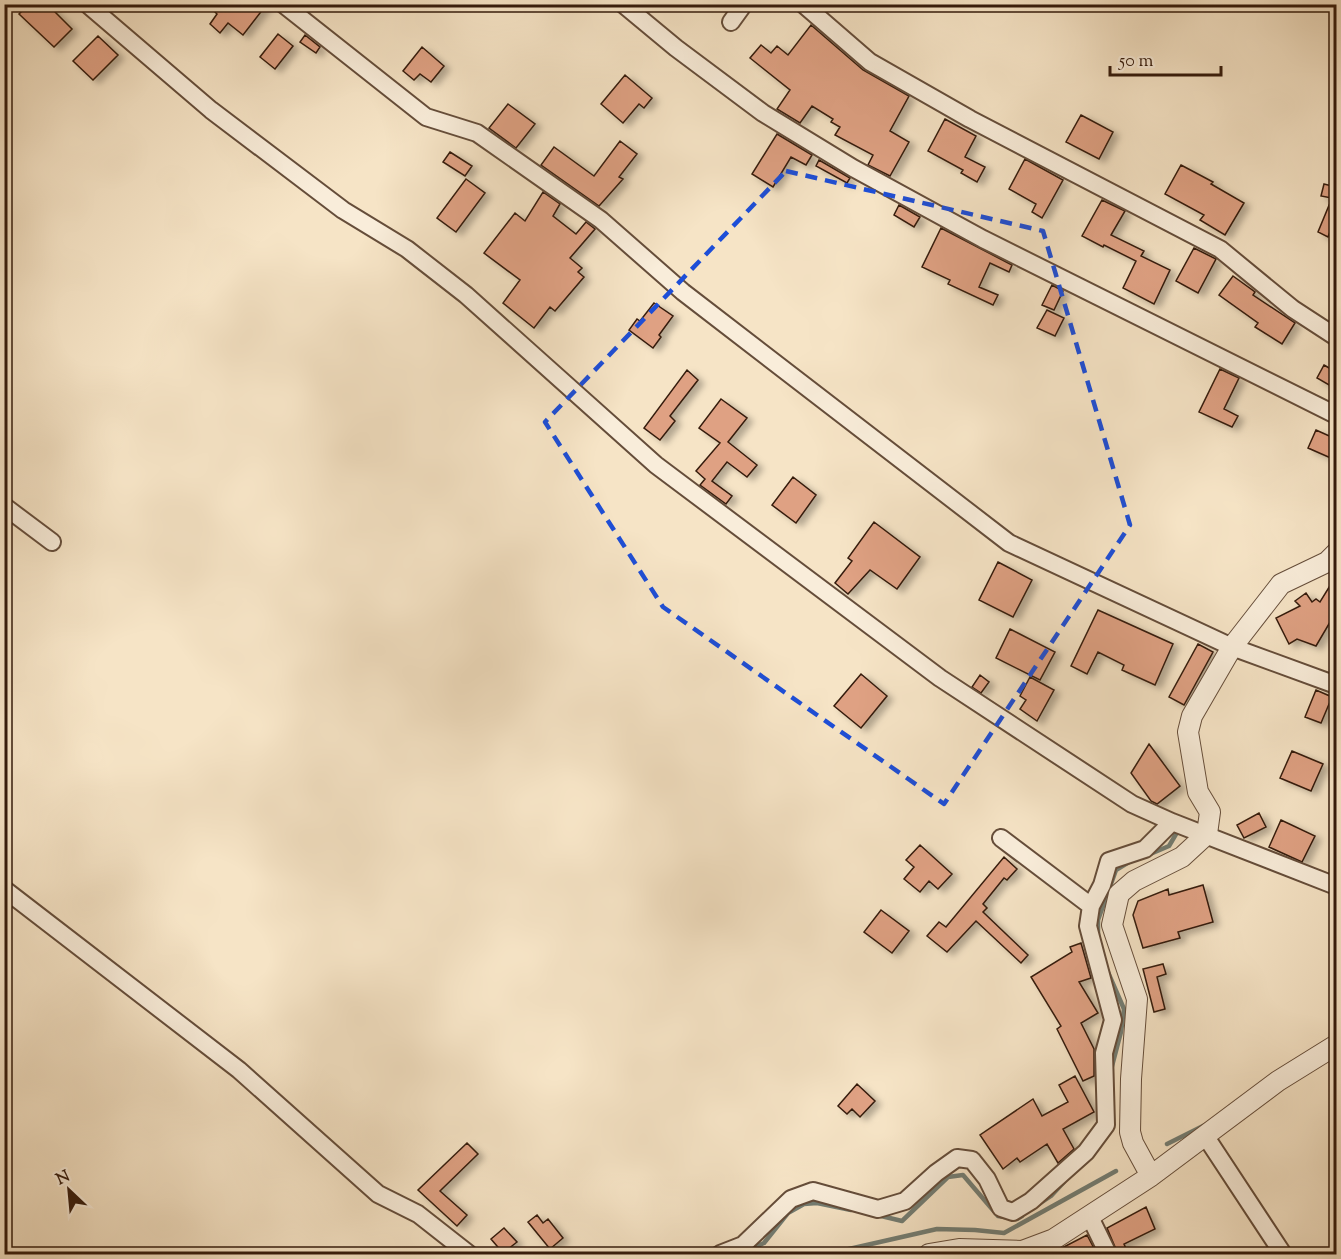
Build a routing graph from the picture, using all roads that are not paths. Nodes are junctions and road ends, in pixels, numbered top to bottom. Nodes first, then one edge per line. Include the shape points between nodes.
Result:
1 (87, 4) edge
2 (283, 4) edge
3 (623, 4) edge
4 (744, 4) edge
5 (803, 4) edge
6 (730, 22) dead end
7 (1336, 337) edge
8 (1336, 415) edge
9 (4, 506) edge
10 (52, 542) dead end
11 (1336, 553) edge
12 (1232, 647) junction
13 (1336, 685) edge
14 (1172, 822) junction
15 (1207, 834) junction
16 (1001, 838) dead end
17 (1336, 886) edge
18 (4, 889) edge
19 (1091, 906) junction
20 (1336, 1045) edge
21 (1206, 1137) junction
22 (1151, 1176) junction
23 (1090, 1217) junction
24 (960, 1252) edge
25 (469, 1254) edge
26 (720, 1254) edge
27 (929, 1254) edge
28 (1108, 1254) edge
29 (1282, 1254) edge

1 - 14 street via 211,110 343,210 407,249 466,295 675,480 940,678 1132,804
2 - 12 street via 426,117 477,133 602,220 683,292 1009,543
3 - 8 street via 763,113 853,168 983,239
4 - 6 street
5 - 7 street via 870,62 970,119 1220,249 1293,309
9 - 10 street
11 - 12 street via 1327,562 1281,584
12 - 13 street
12 - 15 street via 1192,716 1188,732 1198,792 1210,812
14 - 15 street
14 - 19 street via 1145,849 1109,861
15 - 17 street
15 - 22 street via 1182,857 1134,881 1119,894 1112,925 1137,999 1130,1132
16 - 19 street
18 - 25 street via 239,1070 378,1194 418,1214
19 - 26 street via 1088,926 1113,1020 1104,1053 1106,1125 1086,1152 1013,1212 1001,1208 987,1179 972,1160 957,1158 905,1201 878,1209 813,1191 791,1199 743,1245
20 - 21 street via 1278,1081
21 - 22 street
21 - 29 street
22 - 23 street
23 - 24 street via 1054,1239 1022,1251
23 - 28 street
24 - 27 street

